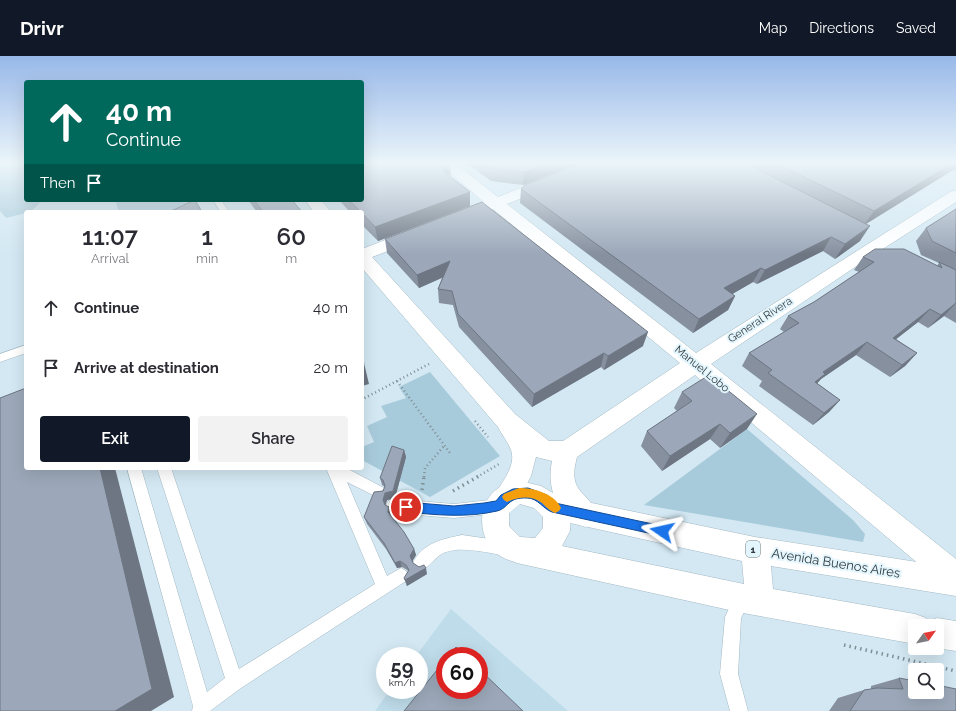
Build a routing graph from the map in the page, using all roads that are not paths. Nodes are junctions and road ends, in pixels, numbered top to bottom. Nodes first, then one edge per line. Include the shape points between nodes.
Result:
1 (484, 194) edge
2 (520, 194) edge
3 (956, 195) edge
4 (314, 202) edge
5 (496, 203) junction
6 (321, 210) edge
7 (473, 212) edge
8 (429, 229) edge
9 (364, 255) edge
10 (364, 258) edge
11 (24, 350) edge
12 (0, 358) edge
13 (695, 363) junction
14 (507, 421) junction
15 (568, 450) junction
16 (135, 470) edge
17 (165, 470) edge
18 (334, 470) edge
19 (336, 470) edge
20 (379, 492) edge
21 (503, 501) junction
22 (393, 506) dead end
23 (552, 507) junction
24 (585, 515) junction
25 (755, 550) junction
26 (522, 551) junction
27 (421, 563) dead end
28 (401, 576) dead end
29 (956, 577) edge
30 (956, 582) edge
31 (384, 587) junction
32 (752, 600) junction
33 (908, 628) edge
34 (944, 634) edge
35 (956, 636) edge
36 (235, 682) junction
37 (201, 709) edge
38 (739, 711) edge

1 - 5 street, Manuel Lobo
2 - 5 street
3 - 13 street, General Rivera
4 - 6 street
5 - 7 street
5 - 13 street, Manuel Lobo
8 - 9 street
10 - 14 street
11 - 12 lane
13 - 15 street, General Rivera
13 - 29 street, Manuel Lobo
14 - 15 street via 541,448
14 - 21 street via 524,452 522,466
15 - 24 street via 561,474 562,489
16 - 37 lane
17 - 36 lane
18 - 31 lane
19 - 20 lane
21 - 22 lane via 454,512
21 - 23 street, Avenida Buenos Aires / 1 via 519,492 532,493 544,498
21 - 26 street via 494,517 497,532 503,541
23 - 24 street, Avenida Buenos Aires / 1
23 - 26 street via 558,522 554,537 543,548
24 - 25 street, Avenida Buenos Aires / 1
25 - 30 street, Avenida Buenos Aires / 1
25 - 32 street
26 - 27 lane via 462,542 437,548
26 - 32 street
28 - 31 lane
31 - 36 lane
32 - 33 street
32 - 38 lane via 733,617 729,674
34 - 35 street
36 - 37 lane

